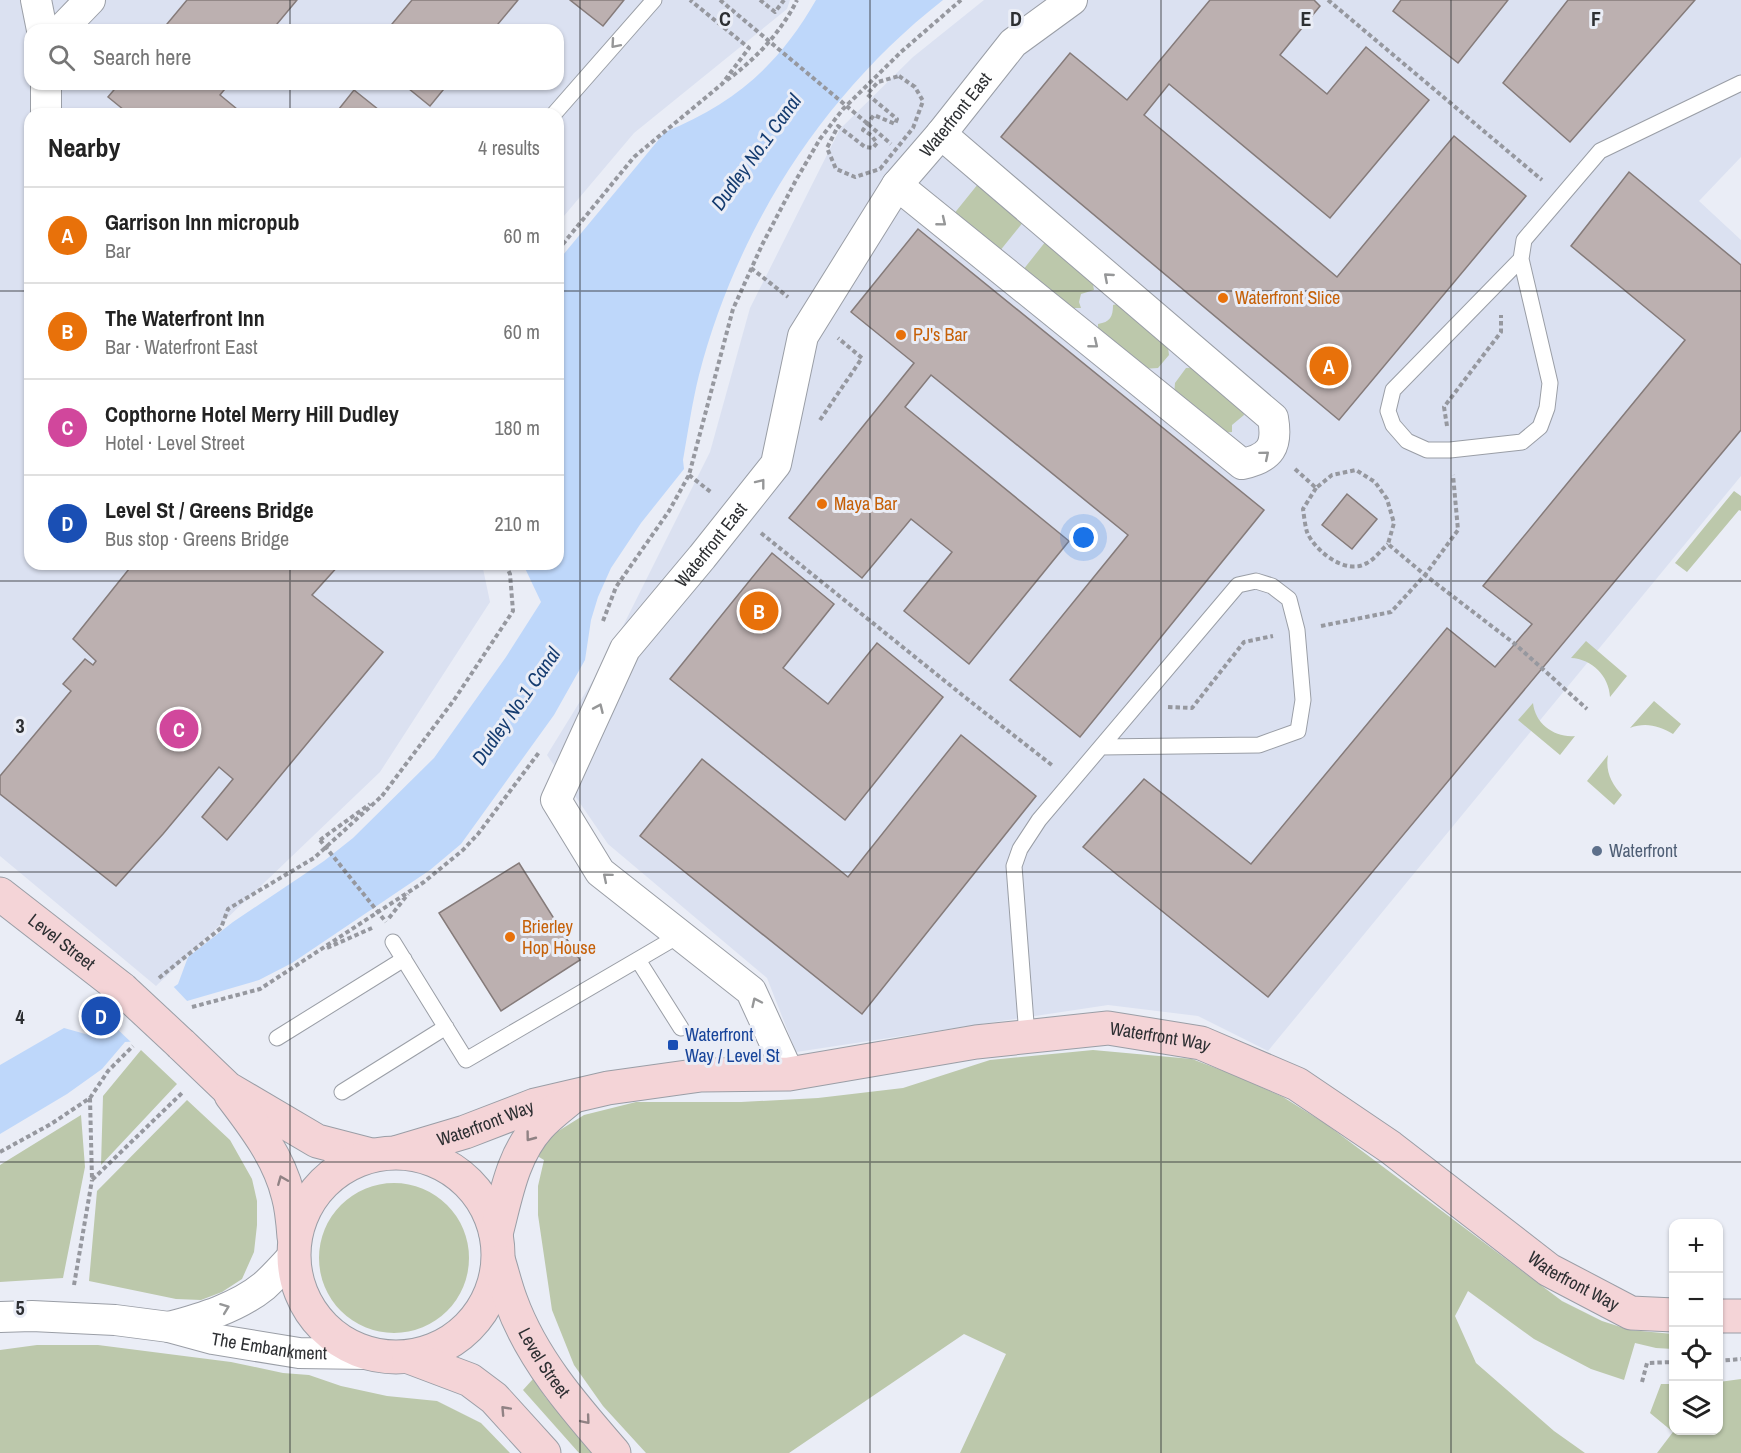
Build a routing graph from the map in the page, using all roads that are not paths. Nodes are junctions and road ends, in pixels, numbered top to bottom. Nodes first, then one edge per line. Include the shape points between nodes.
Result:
1 (36, 0) edge
2 (90, 0) edge
3 (654, 0) edge
4 (1072, 0) edge
5 (41, 24) edge
6 (67, 24) edge
7 (1741, 83) edge
8 (46, 90) edge
9 (46, 108) edge
10 (559, 108) edge
11 (941, 134) junction
12 (897, 185) junction
13 (1521, 260) junction
14 (1101, 747) junction
15 (0, 894) edge
16 (680, 935) junction
17 (393, 942) dead end
18 (404, 959) junction
19 (638, 960) junction
20 (446, 1027) junction
21 (681, 1028) dead end
22 (1027, 1036) junction
23 (278, 1038) dead end
24 (789, 1074) junction
25 (216, 1079) junction
26 (342, 1092) dead end
27 (572, 1097) junction
28 (385, 1154) junction
29 (294, 1246) junction
30 (497, 1247) junction
31 (1669, 1315) edge
32 (1723, 1316) edge
33 (1741, 1316) edge
34 (0, 1317) edge
35 (170, 1327) junction
36 (368, 1354) junction
37 (409, 1357) junction
38 (544, 1453) edge
39 (614, 1453) edge

1 - 5 street
2 - 6 street
3 -> 10 lane
4 - 11 street, Waterfront East via 1013,43
7 - 13 lane via 1600,152 1524,240
8 - 9 street
11 - 12 street, Waterfront East
12 -> 11 street via 1242,464 1257,461 1272,448 1276,434 1272,418
16 -> 12 street, Waterfront East via 600,872 556,800 625,649 776,464 803,336
13 - 13 lane via 1550,383 1540,427 1522,442 1450,450 1427,450 1407,441 1393,425 1388,411 1393,390
14 - 14 lane via 1238,585 1256,581 1272,586 1289,599 1297,630 1303,700 1298,731 1259,745
14 - 22 lane via 1039,820 1014,866
15 - 25 street, Level Street, bridge via 129,996
16 - 19 lane
24 -> 16 street, Waterfront East via 751,991
17 - 18 lane
18 - 20 lane
18 - 23 lane
19 - 20 lane via 466,1060
19 - 21 lane
20 - 26 lane
22 - 24 street, Waterfront Way
22 - 31 street, Waterfront Way via 1108,1028 1201,1043 1297,1084 1390,1147 1549,1270 1631,1313
24 - 27 street, Waterfront Way via 701,1075
25 - 28 street via 317,1141
29 -> 25 street via 288,1195 274,1158 253,1124
27 - 28 street, Waterfront Way via 535,1105 465,1132
27 -> 30 street, Waterfront Way via 539,1125 523,1147 515,1164
28 - 29 street via 349,1164 329,1177 302,1214
28 - 30 street via 421,1155 462,1176 489,1212
35 -> 29 street, The Embankment via 237,1304 264,1286
29 - 36 street via 297,1282 307,1306 323,1328 344,1344
30 - 37 street via 493,1288 481,1313 461,1334 436,1349
30 -> 39 street, Level Street via 512,1302 542,1361
32 - 33 street
34 - 35 street, The Embankment via 77,1317
35 - 36 street, The Embankment via 213,1339 299,1353
36 - 37 street
38 -> 37 street via 494,1398 470,1380

